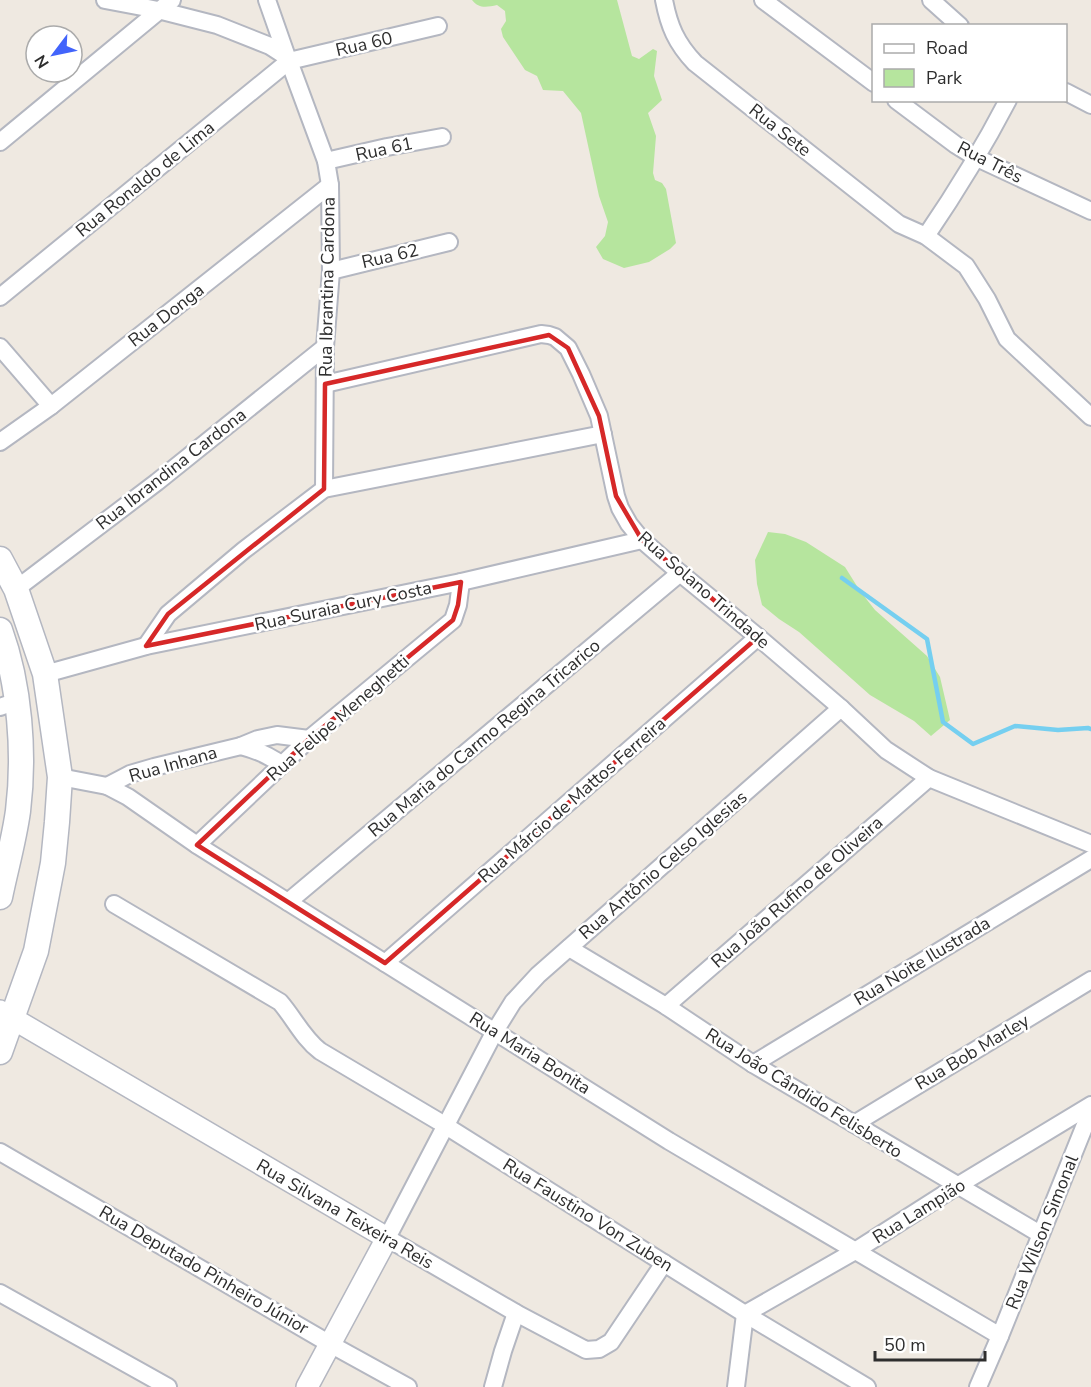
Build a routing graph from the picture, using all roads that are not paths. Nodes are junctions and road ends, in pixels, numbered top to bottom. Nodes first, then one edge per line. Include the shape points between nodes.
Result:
1 (105, 0) edge
2 (172, 0) edge
3 (267, 0) edge
4 (664, 0) edge
5 (763, 0) edge
6 (930, 0) edge
7 (158, 10) junction
8 (958, 24) edge
9 (438, 26) dead end
10 (288, 59) junction
11 (872, 82) edge
12 (1067, 94) edge
13 (899, 102) edge
14 (1007, 102) edge
15 (1091, 105) edge
16 (441, 137) dead end
17 (0, 142) edge
18 (977, 158) junction
19 (326, 161) junction
20 (330, 185) junction
21 (1091, 211) edge
22 (926, 236) junction
23 (449, 242) dead end
24 (331, 271) junction
25 (0, 297) edge
26 (0, 347) edge
27 (326, 347) junction
28 (325, 384) junction
29 (51, 406) junction
30 (1091, 417) edge
31 (603, 434) junction
32 (0, 442) edge
33 (324, 489) junction
34 (642, 540) junction
35 (0, 559) edge
36 (680, 573) junction
37 (461, 582) junction
38 (16, 589) junction
39 (0, 630) edge
40 (758, 637) junction
41 (146, 646) junction
42 (45, 674) junction
43 (9, 704) edge
44 (841, 708) junction
45 (309, 740) junction
46 (240, 746) junction
47 (282, 765) junction
48 (60, 777) junction
49 (929, 778) junction
50 (107, 786) junction
51 (1091, 844) edge
52 (197, 845) junction
53 (1091, 859) edge
54 (0, 897) edge
55 (288, 902) junction
56 (114, 904) dead end
57 (569, 948) junction
58 (385, 963) junction
59 (1091, 980) edge
60 (666, 1006) junction
61 (6, 1015) edge
62 (495, 1031) junction
63 (0, 1052) edge
64 (753, 1064) junction
65 (1091, 1105) edge
66 (1091, 1110) edge
67 (854, 1124) junction
68 (446, 1126) junction
69 (0, 1152) edge
70 (957, 1186) junction
71 (1040, 1234) junction
72 (387, 1238) junction
73 (855, 1251) junction
74 (664, 1263) junction
75 (0, 1293) edge
76 (516, 1313) junction
77 (745, 1314) junction
78 (1000, 1336) junction
79 (330, 1344) junction
80 (862, 1386) edge
81 (168, 1387) edge
82 (307, 1387) edge
83 (408, 1387) edge
84 (493, 1387) edge
85 (736, 1387) edge
86 (978, 1387) edge

1 - 7 street
2 - 7 street
3 - 10 street, Rua Ibrantina Cardona
4 - 22 street, Rua Sete via 672,31 695,63 899,224
5 - 11 street
6 - 8 street
7 - 10 street via 217,25 270,46
7 - 17 street
9 - 10 street, Rua 60
10 - 19 street, Rua Ibrantina Cardona
10 - 25 street, Rua Ronaldo de Lima
12 - 15 street
13 - 18 street, Rua Três
14 - 18 street
16 - 19 street, Rua 61
18 - 21 street, Rua Três
18 - 22 street
19 - 20 street, Rua Ibrantina Cardona
20 - 24 street, Rua Ibrantina Cardona
20 - 29 street, Rua Donga
22 - 30 street, Rua Sete via 966,266 1007,339
23 - 24 street, Rua 62
24 - 27 street, Rua Ibrantina Cardona
26 - 29 street
27 - 28 street, Rua Ibrantina Cardona
27 - 38 street, Rua Ibrandina Cardona
28 - 31 street, Rua Solano Trindade via 549,335 568,348 599,416
28 - 33 street, Rua Ibrantina Cardona
29 - 32 street, Rua Donga
31 - 33 street
31 - 34 street, Rua Solano Trindade via 620,508
33 - 41 street via 168,614
34 - 36 street, Rua Solano Trindade
34 - 37 street, Rua Suraia Cury Costa
35 - 38 main road
36 - 40 street, Rua Solano Trindade
36 - 55 street, Rua Maria do Carmo Regina Tricarico
37 - 41 street, Rua Suraia Cury Costa
37 - 45 street, Rua Felipe Meneghetti via 453,620
38 - 42 main road
39 - 43 main road
40 - 44 street, Rua Solano Trindade
40 - 58 street, Rua Márcio de Mattos Ferreira
41 - 42 street, Rua Suraia Cury Costa
42 - 48 main road
43 - 48 main road via 24,708 37,756
43 - 54 main road via 21,742 18,811
44 - 49 street, Rua Solano Trindade via 886,750
44 - 57 street, Rua Antônio Celso Iglesias
45 - 46 street, Rua Inhana via 277,735
45 - 47 street, Rua Felipe Meneghetti
46 - 47 street, Rua Inhana via 272,757
46 - 50 street, Rua Inhana via 130,774
47 - 52 street, Rua Felipe Meneghetti
48 - 50 street, Rua Maria Bonita
48 - 61 main road via 52,863 36,951
49 - 51 street, Rua Solano Trindade
49 - 60 street, Rua João Rufino de Oliveira
50 - 52 street, Rua Maria Bonita
52 - 55 street, Rua Maria Bonita
53 - 64 street, Rua Noite Ilustrada
55 - 58 street, Rua Maria Bonita
56 - 68 street, Rua Faustino Von Zuben via 280,1002 310,1044
57 - 60 street, Rua João Cândido Felisberto
57 - 62 street, Rua Antônio Celso Iglesias via 513,1002
58 - 62 street, Rua Maria Bonita
59 - 67 street, Rua Bob Marley
60 - 64 street, Rua João Cândido Felisberto
61 - 63 main road
61 - 72 street, Rua Silvana Teixeira Reis
62 - 68 street, Rua Antônio Celso Iglesias
62 - 73 street, Rua Maria Bonita via 669,1141
64 - 67 street, Rua João Cândido Felisberto
65 - 70 street, Rua Lampião
66 - 71 street, Rua Wilson Simonal
67 - 70 street, Rua João Cândido Felisberto
68 - 72 street, Rua Antônio Celso Iglesias
68 - 74 street, Rua Faustino Von Zuben
69 - 79 street, Rua Deputado Pinheiro Júnior
70 - 71 street, Rua João Cândido Felisberto
70 - 73 street, Rua Lampião
71 - 78 street, Rua Wilson Simonal
72 - 76 street, Rua Silvana Teixeira Reis
72 - 79 street
73 - 77 street, Rua Lampião
73 - 78 street, Rua Maria Bonita
74 - 76 street, Rua Silvana Teixeira Reis via 611,1342 599,1348 586,1350
74 - 77 street, Rua Faustino Von Zuben
75 - 81 street
76 - 84 street
77 - 80 street, Rua Faustino Von Zuben
77 - 85 street
78 - 86 street, Rua Wilson Simonal
79 - 82 street
79 - 83 street, Rua Deputado Pinheiro Júnior

